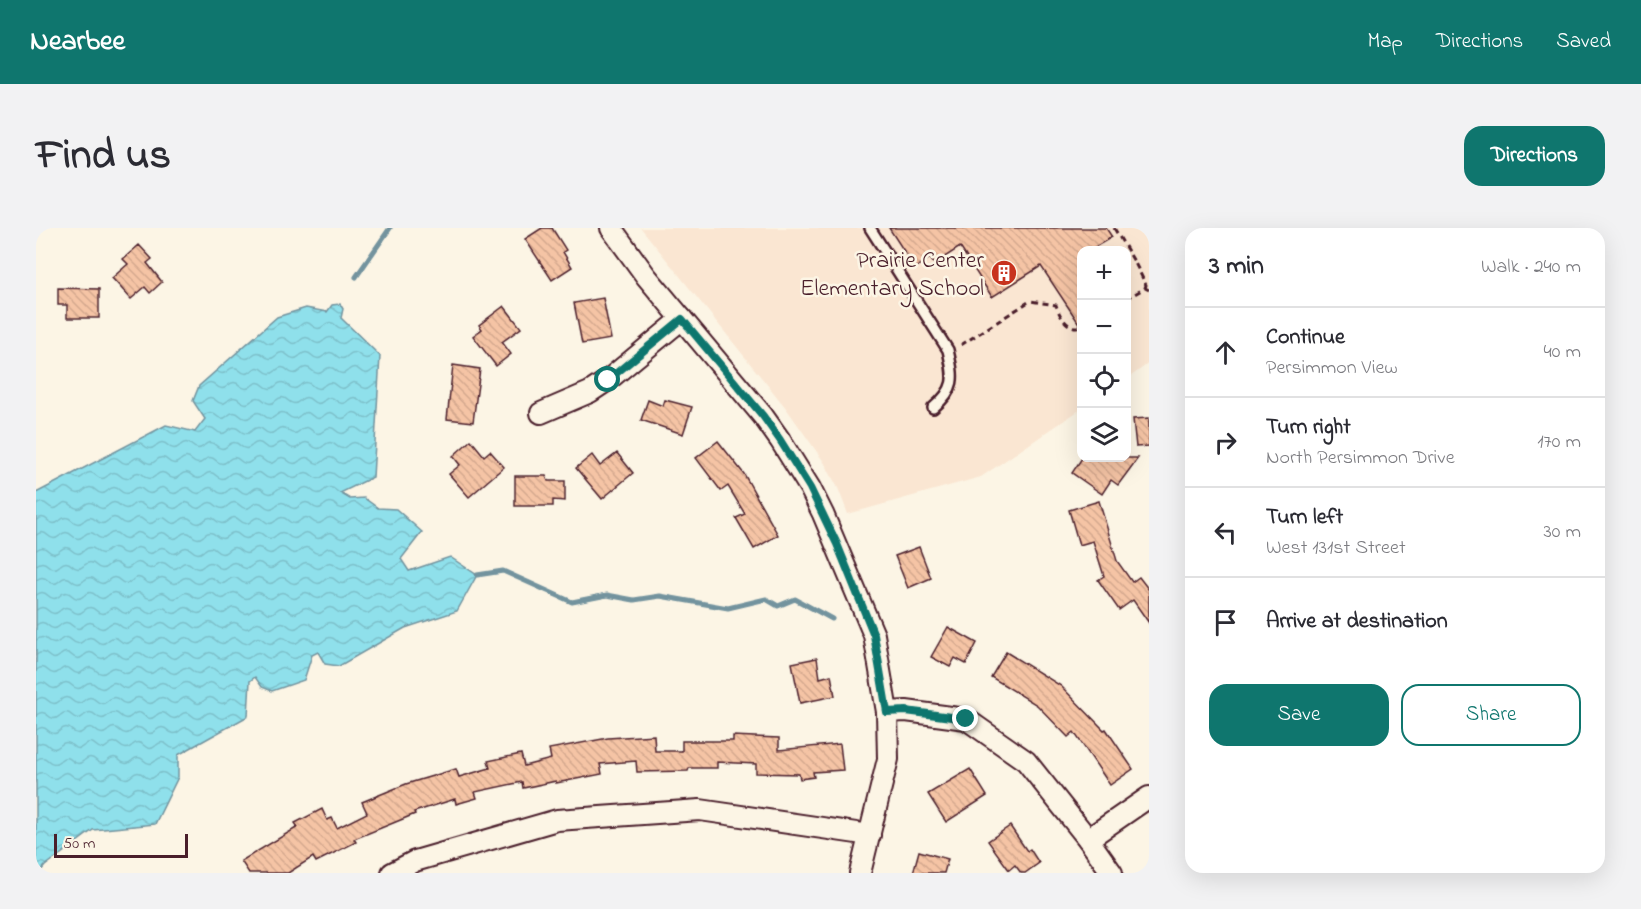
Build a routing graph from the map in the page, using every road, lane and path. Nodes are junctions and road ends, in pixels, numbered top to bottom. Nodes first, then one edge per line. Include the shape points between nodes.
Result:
1 (611, 228) edge
2 (870, 228) edge
3 (1114, 228) edge
4 (1144, 288) junction
5 (1149, 290) edge
6 (1131, 296) edge
7 (682, 319) junction
8 (1077, 328) edge
9 (961, 345) dead end
10 (933, 408) dead end
11 (541, 413) dead end
12 (887, 712) junction
13 (1149, 797) edge
14 (870, 835) junction
15 (1088, 839) junction
16 (392, 873) edge
17 (860, 873) edge
18 (1112, 873) edge

1 - 7 street
2 - 10 lane via 948,350 952,367 950,388
3 - 4 path via 1135,263
4 - 5 path
4 - 6 path
7 - 11 street via 608,380
7 - 12 street via 763,416 810,488 874,635
8 - 9 path via 1069,327 1056,305 1030,301
12 - 14 street via 888,759
12 - 15 street via 966,719 1026,761
13 - 15 street
14 - 16 street via 700,810 557,820 415,861
14 - 17 street
15 - 18 street

